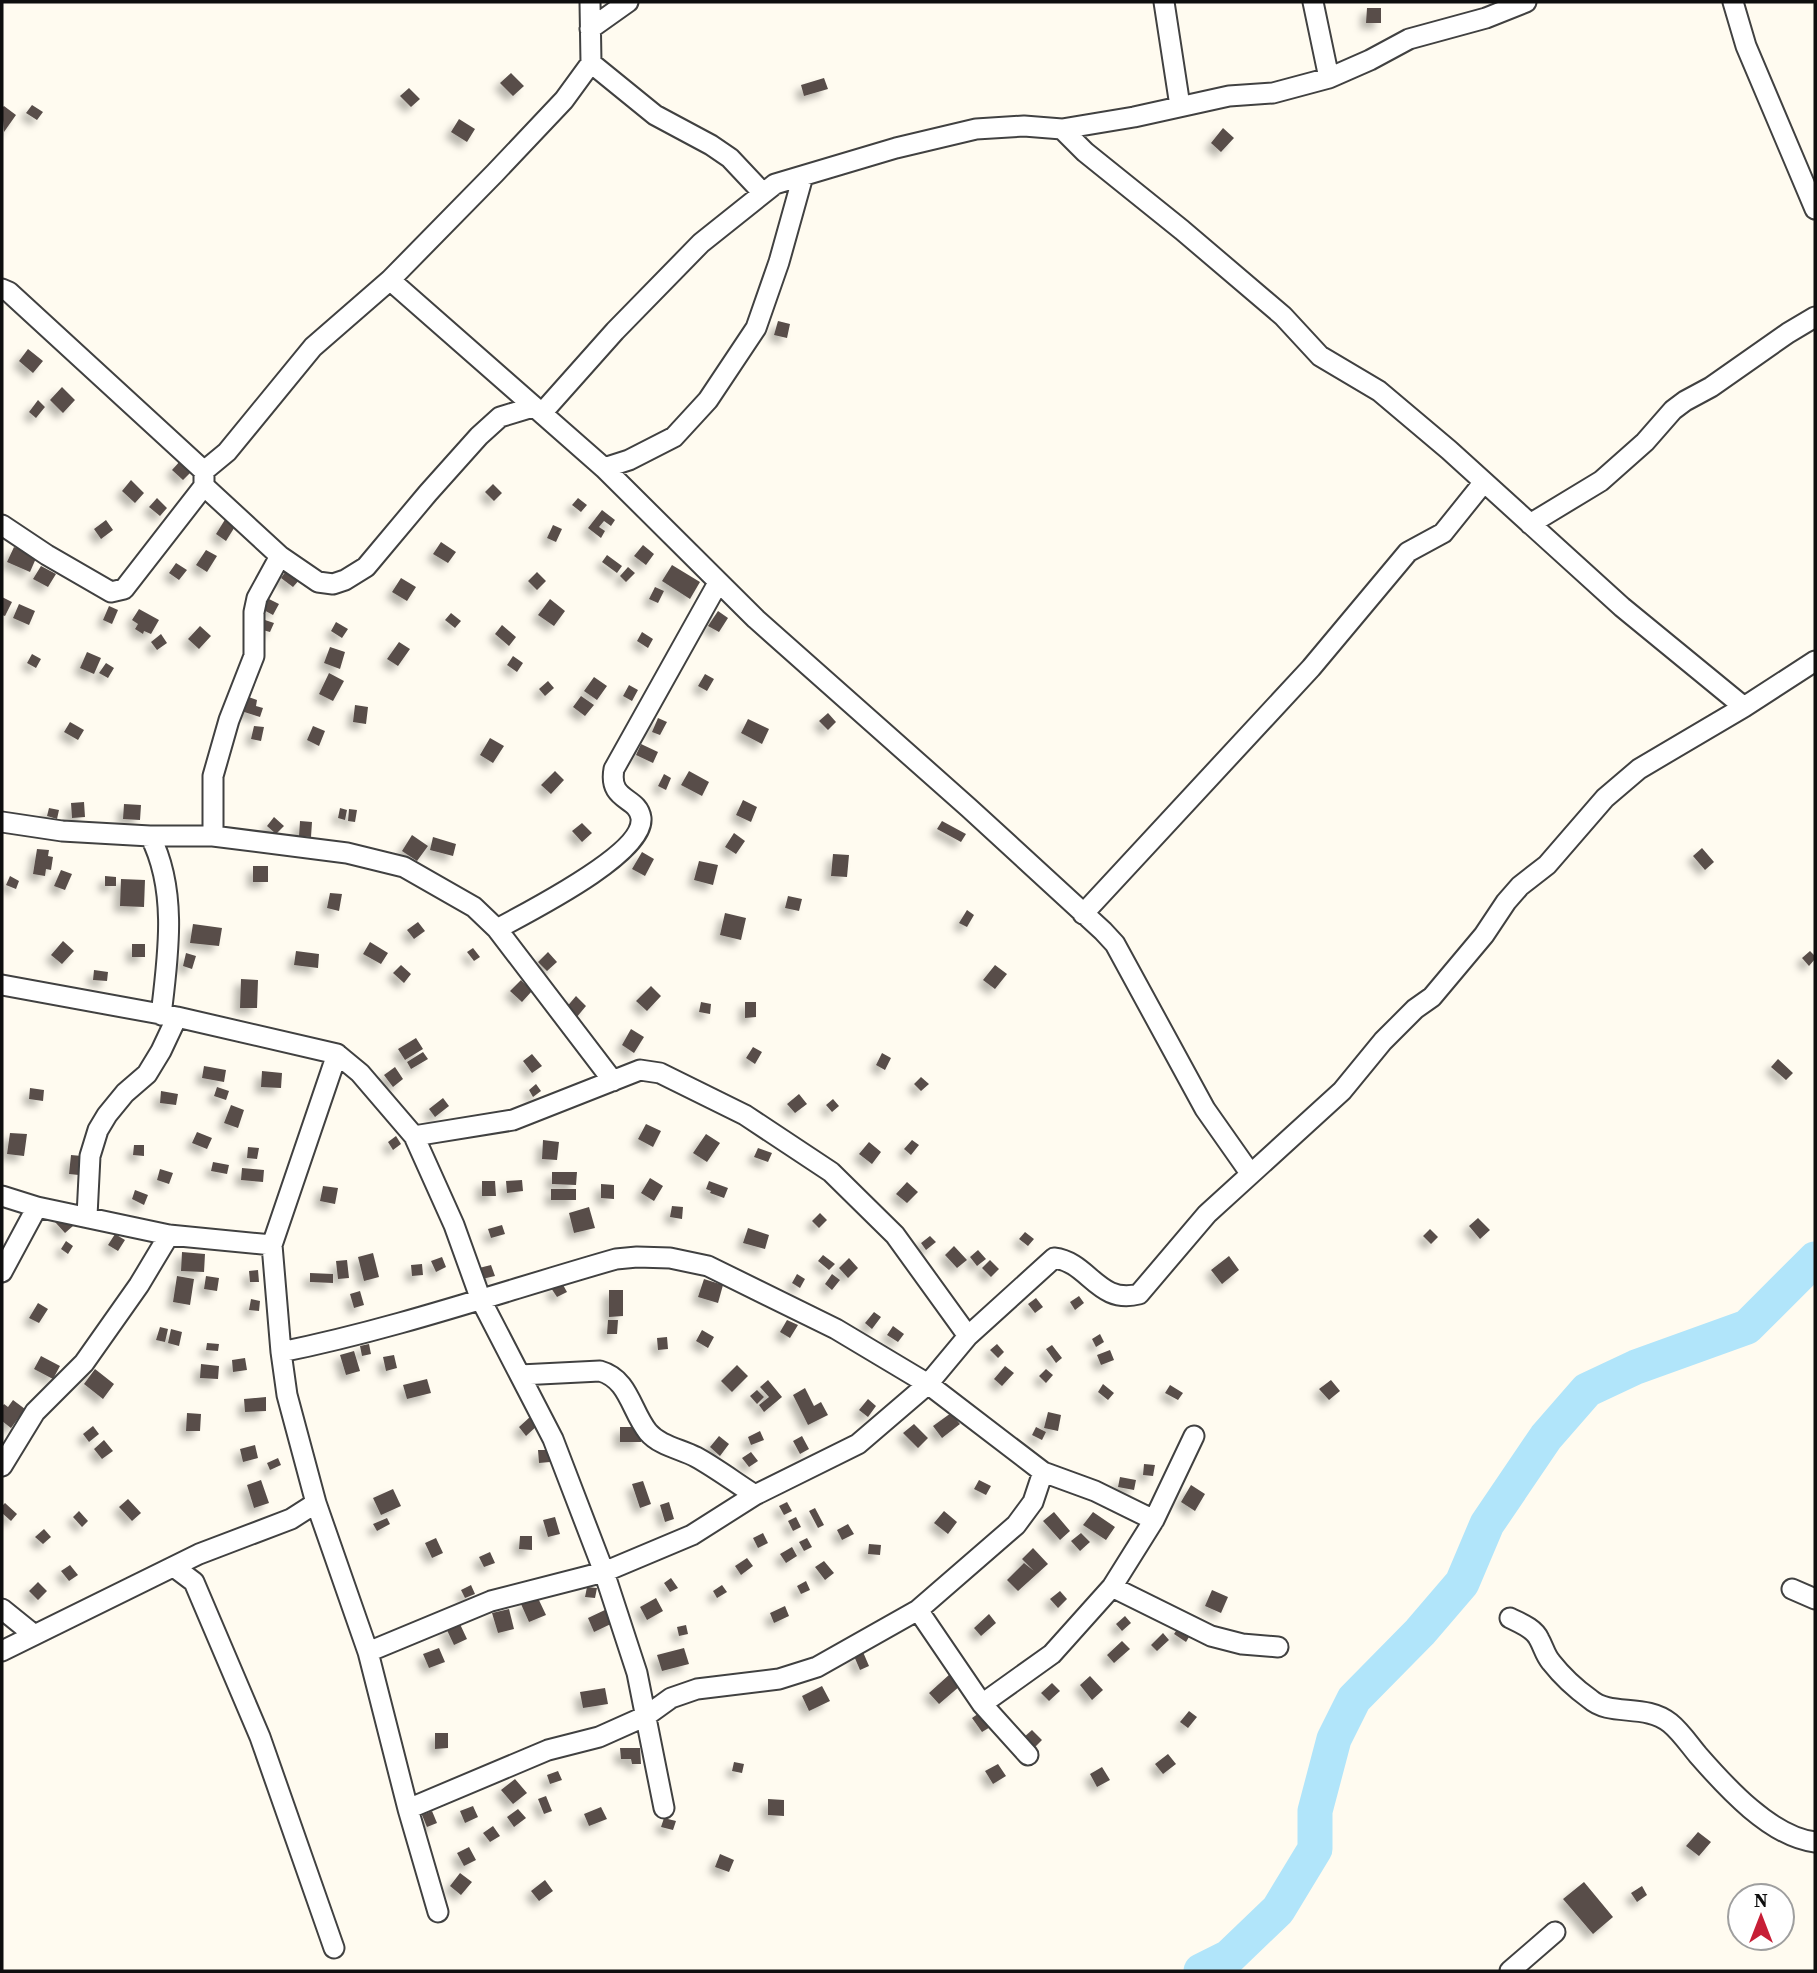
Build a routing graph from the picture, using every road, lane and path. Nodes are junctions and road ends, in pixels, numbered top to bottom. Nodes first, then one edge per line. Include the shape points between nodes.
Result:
1 (590, 2) edge
2 (628, 2) edge
3 (1164, 2) edge
4 (1313, 2) edge
5 (1526, 2) edge
6 (1734, 2) edge
7 (1507, 5) edge
8 (590, 29) junction
9 (591, 63) junction
10 (1329, 78) junction
11 (1180, 106) junction
12 (1062, 129) junction
13 (803, 176) junction
14 (762, 192) junction
15 (1815, 209) edge
16 (390, 280) junction
17 (2, 289) edge
18 (1815, 317) edge
19 (537, 410) junction
20 (604, 468) junction
21 (204, 479) junction
22 (1484, 482) junction
23 (1530, 524) junction
24 (2, 525) edge
25 (280, 556) junction
26 (718, 583) junction
27 (1815, 661) edge
28 (1744, 707) junction
29 (2, 822) edge
30 (150, 836) junction
31 (213, 836) junction
32 (1083, 914) junction
33 (497, 929) junction
34 (2, 985) edge
35 (169, 1016) junction
36 (337, 1054) junction
37 (613, 1081) junction
38 (414, 1136) junction
39 (1250, 1173) junction
40 (2, 1196) edge
41 (37, 1207) junction
42 (87, 1216) junction
43 (169, 1235) junction
44 (272, 1245) junction
45 (2, 1272) edge
46 (481, 1300) junction
47 (968, 1336) junction
48 (281, 1352) junction
49 (520, 1375) junction
50 (928, 1384) junction
51 (1194, 1436) dead end
52 (3, 1461) edge
53 (1043, 1472) junction
54 (755, 1495) junction
55 (316, 1503) junction
56 (1154, 1520) junction
57 (199, 1554) junction
58 (174, 1567) junction
59 (604, 1572) junction
60 (194, 1582) junction
61 (1112, 1587) junction
62 (1793, 1589) dead end
63 (1815, 1599) edge
64 (2, 1609) edge
65 (918, 1610) junction
66 (1510, 1618) dead end
67 (33, 1634) junction
68 (1278, 1647) dead end
69 (2, 1651) edge
70 (368, 1652) junction
71 (982, 1704) junction
72 (646, 1716) junction
73 (1028, 1755) dead end
74 (664, 1808) dead end
75 (408, 1810) junction
76 (1815, 1842) edge
77 (439, 1912) dead end
78 (1555, 1932) dead end
79 (334, 1948) dead end
80 (1510, 1971) edge

1 - 8 street
2 - 8 street
3 - 11 street
4 - 10 street
5 - 7 street
6 - 15 street via 1746,46
7 - 10 street via 1486,18 1409,39
8 - 9 street
9 - 14 street via 655,115 730,158
9 - 16 street via 555,109
10 - 11 street via 1273,93
11 - 12 street
12 - 13 street via 976,129
12 - 22 street via 1283,316 1321,356 1379,391
13 - 14 street
13 - 20 street via 756,328 715,389 674,437
14 - 19 street via 701,243
16 - 19 street
16 - 21 street via 313,347
17 - 21 street
18 - 23 street via 1685,401 1601,481
19 - 20 street
19 - 25 street via 500,417 366,566 345,580 318,582
20 - 26 street
21 - 24 street via 124,589 117,592
21 - 25 street
22 - 23 street
22 - 32 street via 1443,533 1408,552 1311,668
23 - 28 street
25 - 31 street via 257,598 254,656 213,776
26 - 32 street
26 - 33 street via 614,769 616,792 639,811 639,830 588,878
27 - 28 street
28 - 39 street via 1639,769 1605,798 1547,865 1506,902 1432,997 1383,1041 1342,1091
29 - 30 street
30 - 31 street
30 - 35 street via 161,857 165,884
31 - 33 street via 347,853 404,867 474,907
32 - 39 street via 1115,944 1205,1109
33 - 37 street
34 - 35 street
35 - 36 street
35 - 42 street via 161,1051 147,1074 125,1093 98,1130 90,1156
36 - 38 street via 360,1073
36 - 44 street
37 - 38 street via 513,1120
37 - 47 street via 640,1070 660,1073 746,1115 831,1172 895,1235
38 - 46 street
39 - 47 street via 1207,1214 1139,1294 1111,1294 1054,1258
40 - 41 street
41 - 42 street
41 - 45 street
42 - 43 street
43 - 44 street
43 - 52 street via 84,1363 34,1412
44 - 48 street
46 - 48 street
46 - 49 street
46 - 50 street via 616,1259 670,1258 708,1266 835,1329
47 - 50 street
48 - 55 street via 287,1395
49 - 54 street via 611,1374 650,1434
49 - 59 street via 553,1439
50 - 53 street
50 - 54 street via 858,1444
51 - 56 street
53 - 56 street
53 - 65 street via 1033,1502 1016,1525
54 - 59 street via 692,1535
55 - 57 street via 290,1519
55 - 70 street
56 - 61 street
57 - 58 street
57 - 60 street
58 - 60 street
58 - 67 street
59 - 70 street via 491,1601
59 - 72 street
60 - 79 street via 260,1737
61 - 68 street via 1211,1636
61 - 71 street via 1052,1654
62 - 63 street
64 - 67 street
65 - 71 street
65 - 72 street via 817,1667 779,1679 697,1689 671,1698
66 - 76 street via 1539,1637 1555,1668 1592,1702 1654,1713 1671,1723 1732,1794 1784,1832
67 - 69 street
70 - 75 street
71 - 73 street
72 - 74 street
72 - 75 street via 599,1737 548,1750
75 - 77 street
78 - 80 street

